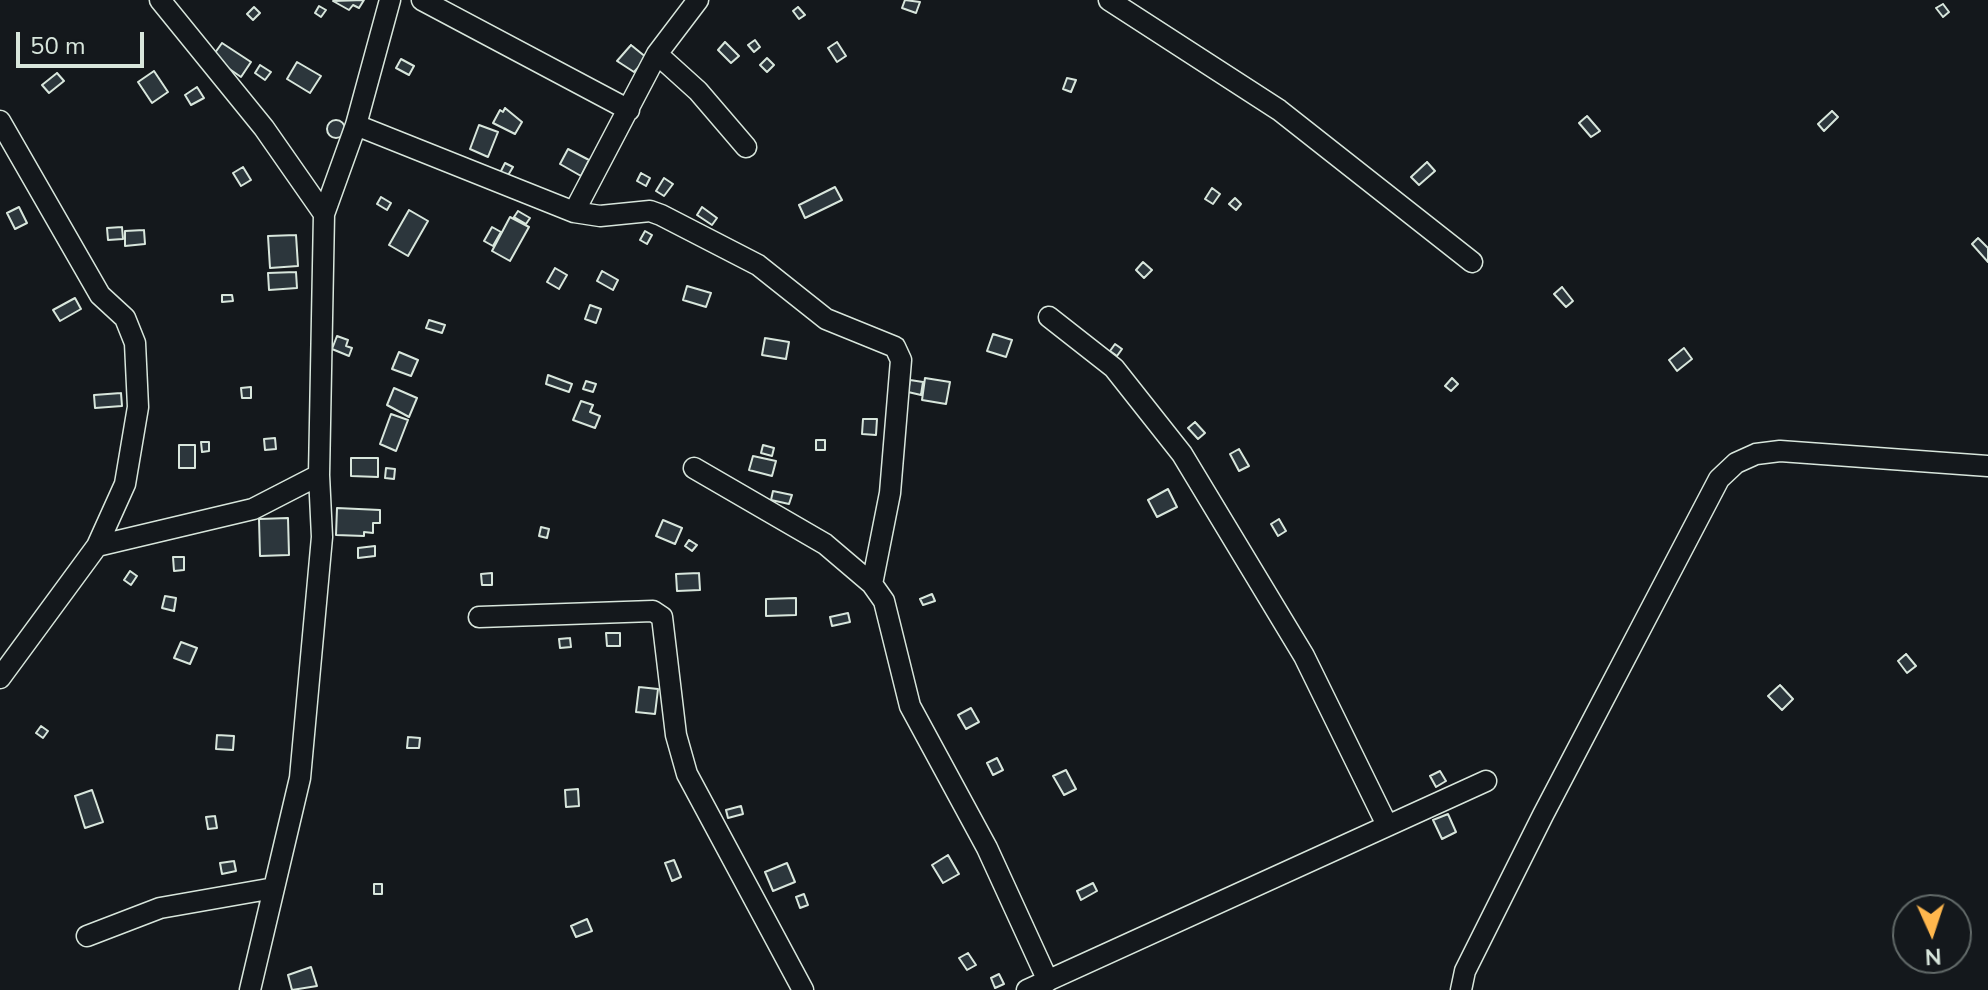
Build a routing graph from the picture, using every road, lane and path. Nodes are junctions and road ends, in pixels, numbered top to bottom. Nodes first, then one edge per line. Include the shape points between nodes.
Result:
1 (160, 0) edge
2 (390, 0) edge
3 (422, 0) edge
4 (698, 0) edge
5 (1109, 0) edge
6 (657, 54) junction
7 (629, 110) junction
8 (0, 121) edge
9 (356, 125) junction
10 (746, 147) dead end
11 (574, 212) junction
12 (324, 214) junction
13 (1472, 262) dead end
14 (1049, 317) dead end
15 (1988, 466) edge
16 (694, 468) dead end
17 (319, 475) junction
18 (97, 546) junction
19 (872, 584) junction
20 (479, 617) dead end
21 (0, 678) edge
22 (1486, 781) dead end
23 (1387, 825) junction
24 (274, 888) junction
25 (87, 936) dead end
26 (1048, 981) junction
27 (250, 990) edge
28 (803, 990) edge
29 (1027, 990) edge
30 (1461, 990) edge

1 - 12 street via 264,128
2 - 9 street
3 - 7 street
4 - 6 street
5 - 13 street via 1279,110
6 - 7 street
6 - 10 street via 698,91
7 - 11 street
8 - 18 street via 100,295 125,318 135,343 138,407 125,484
9 - 11 street
9 - 12 street
11 - 19 street via 661,215 758,265 826,319 895,347 901,360 890,493
12 - 17 street
14 - 23 street via 1114,368 1182,454 1304,656
15 - 30 street via 1780,451 1736,463 1719,479 1536,829 1465,971
16 - 19 street via 825,544
17 - 18 street via 253,509
17 - 24 street via 322,537 300,778
18 - 21 street
19 - 26 street via 884,601 910,706 987,848
20 - 28 street via 653,611 662,617 676,735 687,774
22 - 23 street
23 - 26 street
24 - 25 street via 160,908
24 - 27 street
26 - 29 street

